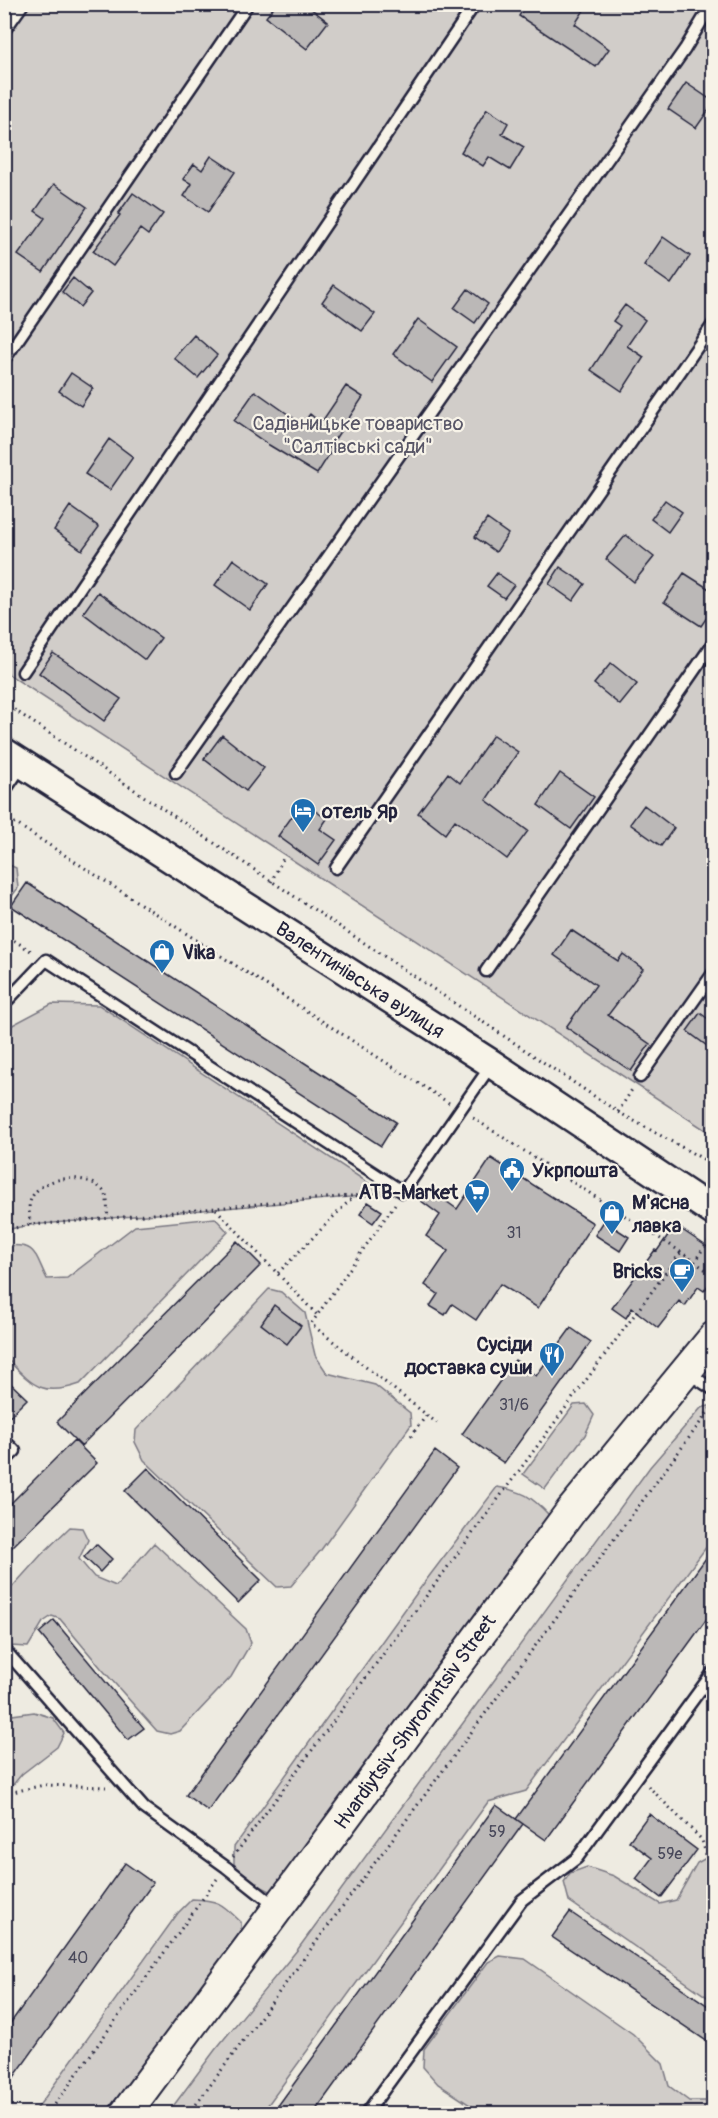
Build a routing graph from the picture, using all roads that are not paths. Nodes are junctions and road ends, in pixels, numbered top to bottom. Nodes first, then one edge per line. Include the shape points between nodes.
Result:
1 (23, 4) edge
2 (248, 4) edge
3 (475, 4) edge
4 (712, 4) edge
5 (4, 31) edge
6 (714, 323) edge
7 (4, 360) edge
8 (714, 642) edge
9 (23, 672) dead end
10 (14, 757) edge
11 (176, 773) dead end
12 (4, 792) edge
13 (336, 868) dead end
14 (486, 971) dead end
15 (714, 972) edge
16 (4, 1004) edge
17 (492, 1064) junction
18 (640, 1077) road end
19 (714, 1212) edge
20 (714, 1337) edge
21 (685, 1371) junction
22 (714, 1390) edge
23 (4, 1440) edge
24 (4, 1462) edge
25 (4, 1649) edge
26 (714, 1671) edge
27 (278, 1908) junction
28 (125, 2114) edge
29 (366, 2114) edge

1 - 5 lane
2 - 7 lane
3 - 9 lane
4 - 11 lane via 685,49
6 - 13 lane
8 - 14 lane
10 - 12 lane
10 - 17 street, Валентинівська вулиця
15 - 18 lane
16 - 17 lane via 46,960 403,1192
17 - 19 street, Валентинівська вулиця
20 - 21 main road, Hvardiytsiv-Shyronintsiv Street
21 - 22 lane
21 - 27 main road, Hvardiytsiv-Shyronintsiv Street via 571,1510
23 - 24 lane via 15,1451
25 - 27 lane via 144,1808
26 - 29 lane via 577,1858 522,1900
27 - 28 main road, Hvardiytsiv-Shyronintsiv Street

